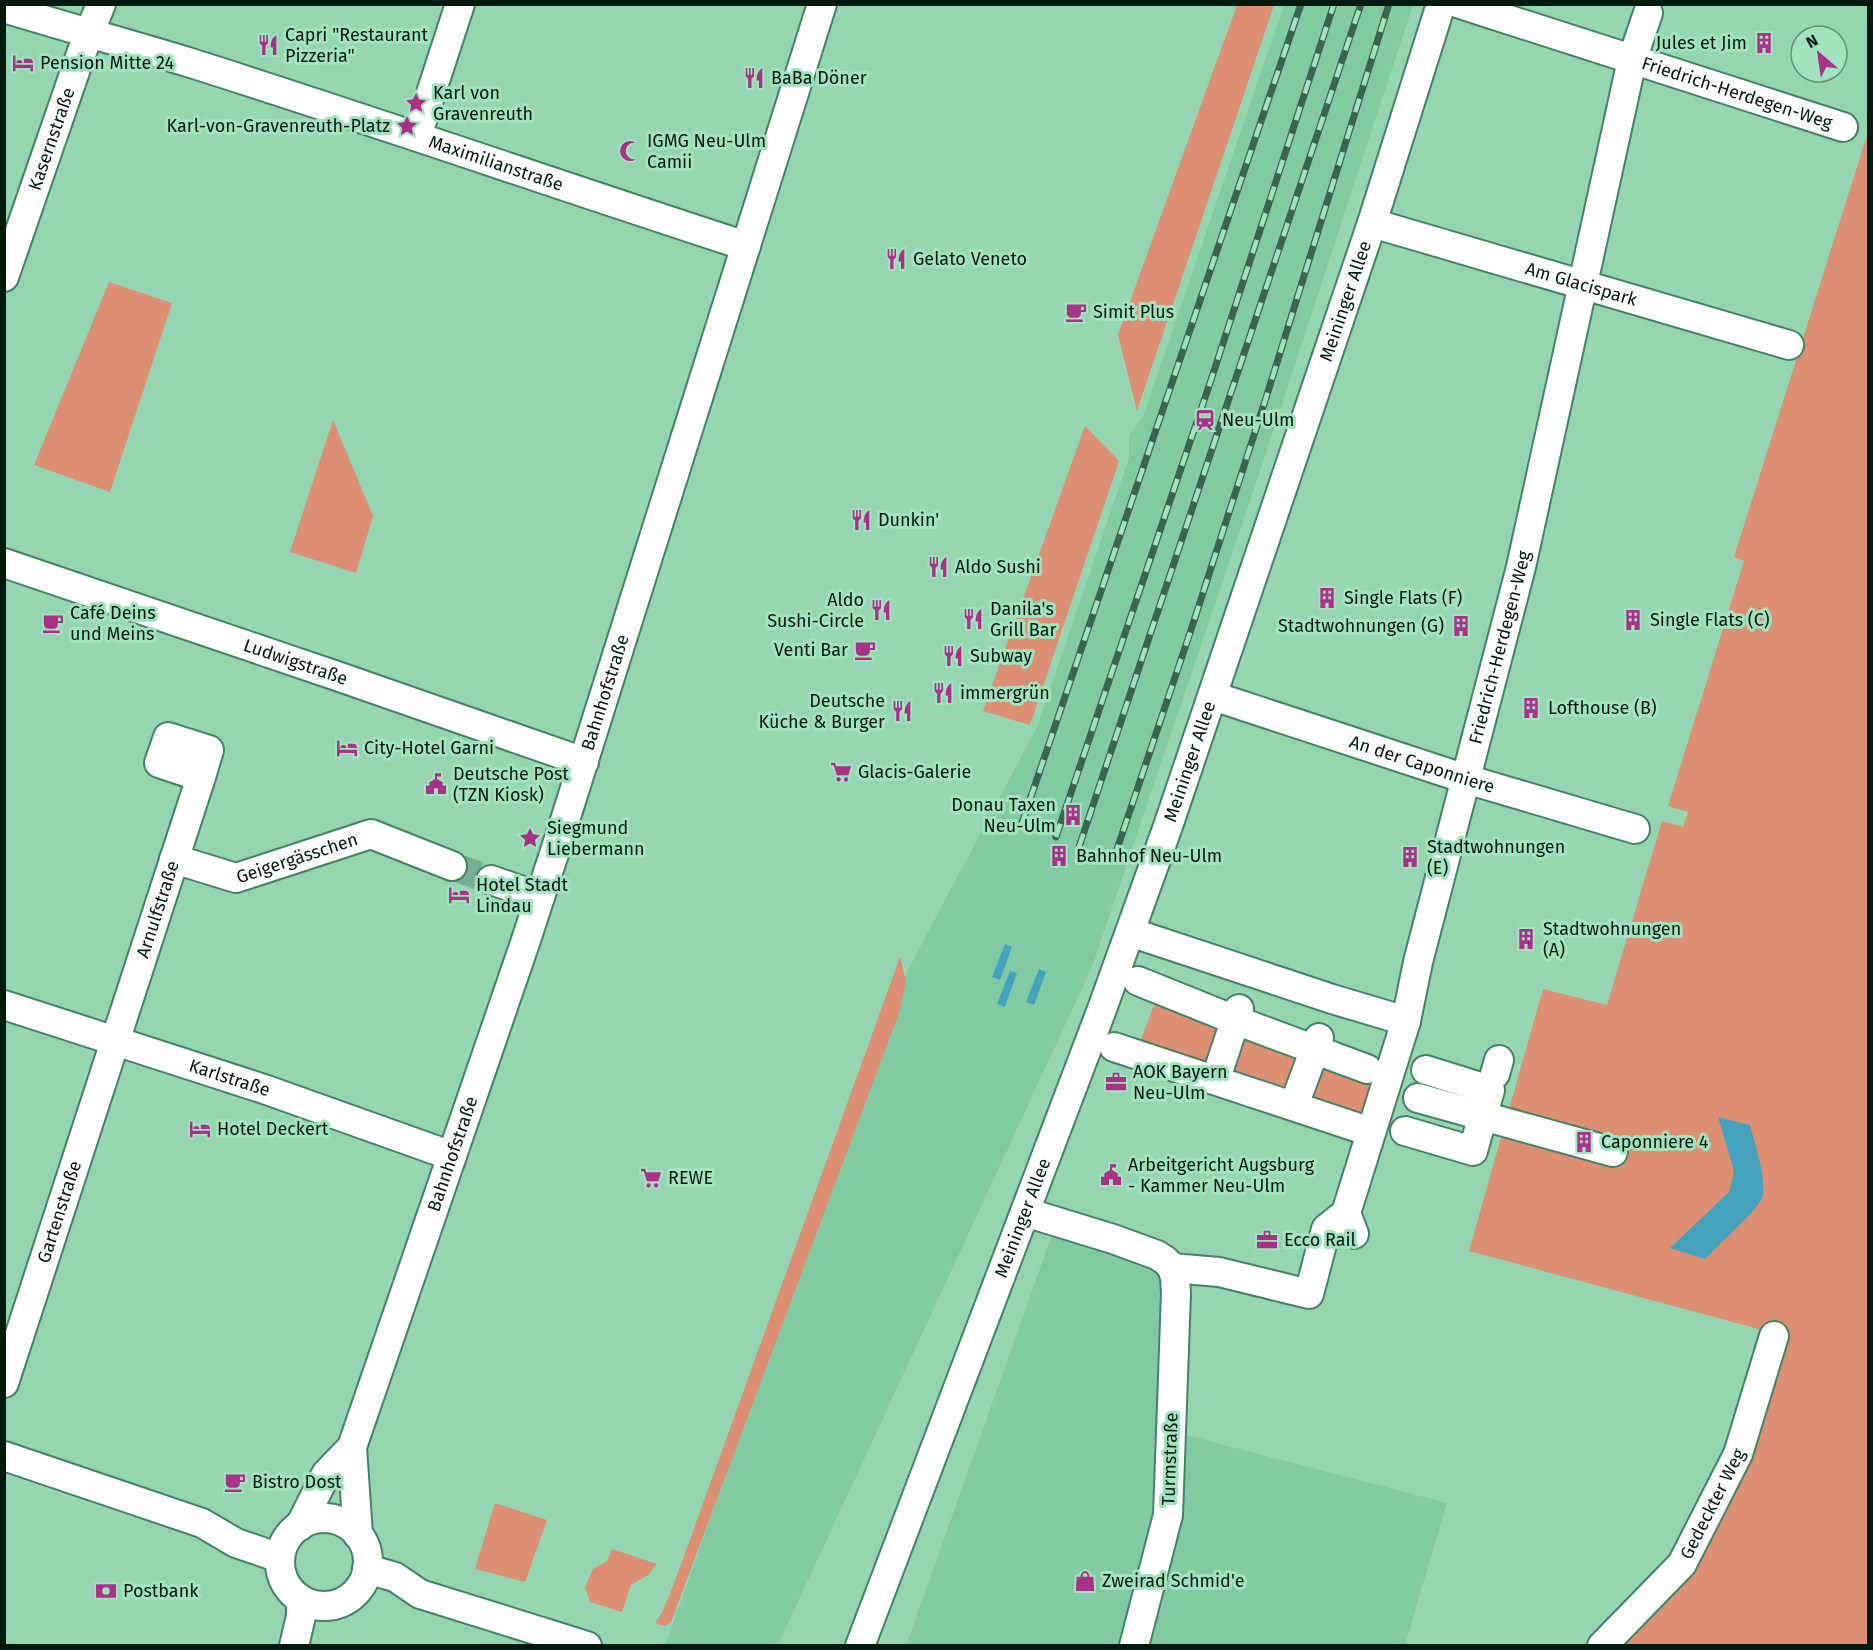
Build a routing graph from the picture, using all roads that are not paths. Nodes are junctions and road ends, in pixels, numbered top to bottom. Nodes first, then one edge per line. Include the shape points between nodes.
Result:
1 (101, 4) edge
2 (460, 4) edge
3 (822, 4) edge
4 (1441, 4) edge
5 (1460, 4) edge
6 (4, 8) edge
7 (1643, 9) edge
8 (89, 33) junction
9 (1626, 58) junction
10 (1843, 127) dead end
11 (417, 136) junction
12 (1372, 223) junction
13 (746, 246) junction
14 (4, 277) edge
15 (1584, 285) junction
16 (1789, 345) dead end
17 (4, 563) edge
18 (1213, 696) junction
19 (584, 762) junction
20 (201, 777) dead end
21 (1466, 779) junction
22 (1635, 829) dead end
23 (174, 859) junction
24 (452, 866) tunnel mouth
25 (491, 880) tunnel mouth
26 (540, 897) junction
27 (1130, 932) junction
28 (1251, 972) junction
29 (1138, 981) dead end
30 (1332, 999) junction
31 (4, 1005) edge
32 (1239, 1009) junction
33 (115, 1041) junction
34 (1324, 1044) junction
35 (1114, 1047) dead end
36 (1398, 1069) junction
37 (1218, 1072) dead end
38 (1492, 1074) junction
39 (1297, 1097) dead end
40 (1483, 1116) junction
41 (1386, 1128) junction
42 (1613, 1152) dead end
43 (452, 1156) junction
44 (1025, 1212) junction
45 (1172, 1268) junction
46 (1774, 1336) dead end
47 (4, 1383) edge
48 (352, 1447) junction
49 (4, 1456) edge
50 (358, 1535) junction
51 (289, 1541) junction
52 (364, 1576) junction
53 (307, 1602) junction
54 (295, 1641) edge
55 (587, 1646) edge
56 (860, 1646) edge
57 (1134, 1646) edge
58 (1602, 1646) edge

1 - 8 street, Kasernstraße
2 - 11 street
3 - 13 street, Bahnhofstraße
4 - 12 street, Meininger Allee
5 - 9 street, Friedrich-Herdegen-Weg via 1569,45
6 - 8 street, Maximilianstraße
7 - 9 street
8 - 11 street, Maximilianstraße
8 - 14 street, Kasernstraße
9 - 10 street, Friedrich-Herdegen-Weg
9 - 15 street, Friedrich-Herdegen-Weg
11 - 13 street, Maximilianstraße
12 - 15 street, Am Glacispark
12 - 18 street, Meininger Allee
13 - 19 street, Bahnhofstraße
15 - 16 street, Am Glacispark
15 - 21 street, Friedrich-Herdegen-Weg via 1521,567
17 - 19 street, Ludwigstraße
18 - 21 street, An der Caponniere
18 - 27 street, Meininger Allee
19 - 26 street, Bahnhofstraße
20 - 23 street, Arnulfstraße
21 - 22 street, An der Caponniere
21 - 36 street, Friedrich-Herdegen-Weg via 1418,962
23 - 24 street, Geigergässchen via 236,878 371,834
23 - 33 street, Arnulfstraße
25 - 26 street
26 - 43 street, Bahnhofstraße
27 - 28 street
27 - 44 street, Meininger Allee
28 - 30 street
28 - 32 street
29 - 32 street
30 - 34 street
30 - 36 street
31 - 33 street, Karlstraße
32 - 34 street
32 - 37 street
33 - 43 street, Karlstraße
33 - 47 street, Gartenstraße
34 - 36 street via 1345,1041
34 - 39 street
35 - 41 street
36 - 38 street
36 - 38 street via 1486,1069
36 - 40 street
36 - 41 street, Friedrich-Herdegen-Weg
38 - 40 street
40 - 41 street via 1473,1151
40 - 42 street
41 - 45 street, Friedrich-Herdegen-Weg via 1350,1223 1326,1229 1309,1294 1219,1272
43 - 48 street, Bahnhofstraße
44 - 45 street via 1147,1251
44 - 56 street, Meininger Allee
45 - 57 street, Turmstraße via 1176,1293 1168,1515
46 - 58 street, Gedeckter Weg via 1738,1454 1682,1564
48 - 50 street, Bahnhofstraße
48 - 51 street, Bahnhofstraße via 326,1474
49 - 51 street via 202,1523 236,1543
50 - 51 street via 329,1519 309,1521
50 - 52 street via 366,1551
51 - 53 street via 280,1567 287,1586
52 - 53 street via 341,1603 322,1606
52 - 55 street via 395,1578 420,1594
53 - 54 street

